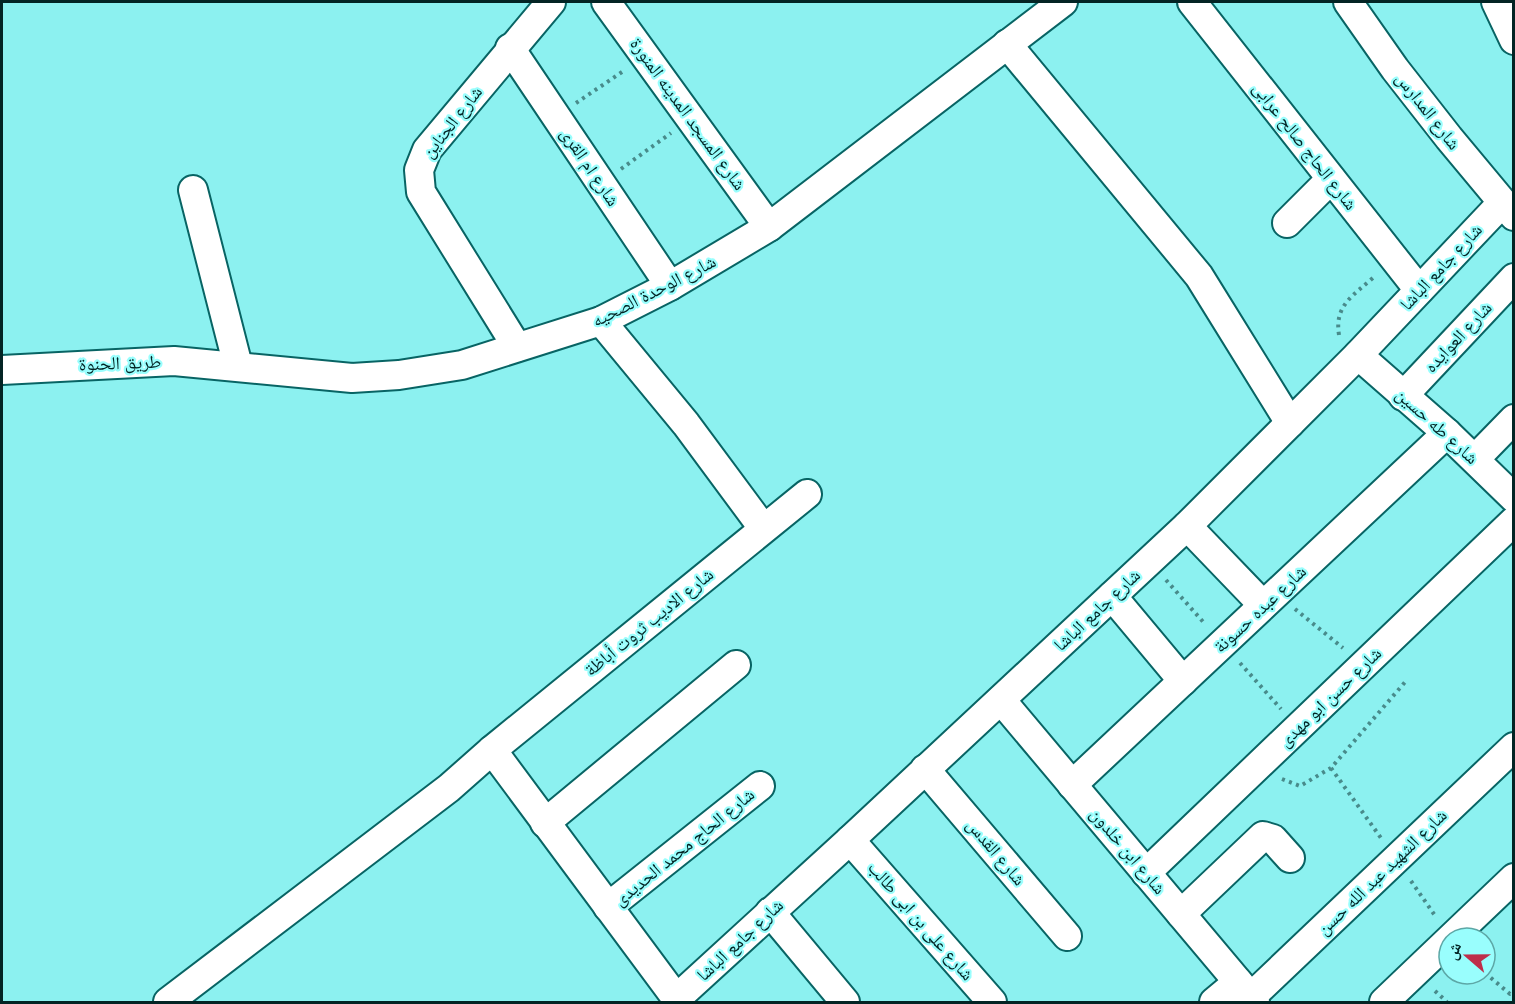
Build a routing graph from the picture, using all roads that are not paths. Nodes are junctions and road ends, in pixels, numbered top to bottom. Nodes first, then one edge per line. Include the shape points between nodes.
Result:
1 (551, 2) edge
2 (606, 2) edge
3 (1064, 2) edge
4 (1192, 2) edge
5 (1348, 2) edge
6 (1504, 8) edge
7 (1514, 40) edge
8 (1007, 44) junction
9 (510, 48) junction
10 (1331, 179) junction
11 (193, 190) dead end
12 (1508, 209) edge
13 (1287, 223) dead end
14 (769, 227) junction
15 (1514, 278) edge
16 (670, 286) junction
17 (1419, 290) junction
18 (601, 321) junction
19 (517, 347) junction
20 (1358, 355) junction
21 (2, 363) edge
22 (238, 366) junction
23 (1403, 396) junction
24 (1514, 419) edge
25 (1290, 423) junction
26 (1447, 433) junction
27 (1475, 459) junction
28 (807, 494) dead end
29 (1514, 498) edge
30 (1514, 521) edge
31 (1187, 526) junction
32 (763, 528) junction
33 (1112, 596) junction
34 (1270, 599) junction
35 (736, 665) dead end
36 (1183, 681) junction
37 (1001, 700) junction
38 (1514, 747) edge
39 (492, 750) junction
40 (926, 769) junction
41 (1072, 785) junction
42 (760, 786) dead end
43 (545, 823) junction
44 (850, 840) junction
45 (1290, 858) dead end
46 (1146, 873) junction
47 (1514, 878) edge
48 (608, 907) junction
49 (770, 912) junction
50 (1181, 914) junction
51 (1067, 936) dead end
52 (1248, 994) edge
53 (677, 1001) edge
54 (168, 1002) edge
55 (845, 1002) edge
56 (992, 1002) edge
57 (1214, 1002) edge
58 (1384, 1002) edge

1 - 9 street, شارع الجناين
2 - 14 street, شارع المسجد المدينه المنورة
3 - 8 street, شارع الوحدة الصحيه
4 - 10 street, شارع الحاج صالح عرابى
5 - 12 street, شارع المدارس via 1395,69
6 - 7 street
8 - 14 street, شارع الوحدة الصحيه
8 - 25 street via 1199,276
9 - 16 street, شارع ام القرى
9 - 19 street, شارع الجناين via 427,150 420,163 419,177 421,192
10 - 13 street
10 - 17 street, شارع الحاج صالح عرابى
11 - 22 street
12 - 17 street, شارع جامع الباشا
14 - 16 street, شارع الوحدة الصحيه
15 - 23 street, شارع العوايده
16 - 18 street, شارع الوحدة الصحيه
17 - 20 street, شارع جامع الباشا
18 - 19 street, شارع الوحدة الصحيه
18 - 32 street via 686,424
19 - 22 street, شارع الوحدة الصحيه via 462,365 399,375 352,378
20 - 23 street, شارع طه حسين
20 - 25 street, شارع جامع الباشا
21 - 22 street, طريق الحنوة via 174,361
23 - 26 street, شارع طه حسين
24 - 27 street
25 - 31 street, شارع جامع الباشا
26 - 27 street, شارع طه حسين
26 - 34 street, شارع عبده حسونة
27 - 29 street, شارع طه حسين
28 - 32 street, شارع الاديب ثروت أباظة
30 - 46 street, شارع حسن ابو مهدى
31 - 33 street, شارع جامع الباشا
31 - 34 street
32 - 39 street, شارع الاديب ثروت أباظة
33 - 36 street
33 - 37 street, شارع جامع الباشا
34 - 36 street, شارع عبده حسونة
35 - 43 street
36 - 41 street, شارع عبده حسونة
37 - 40 street, شارع جامع الباشا
37 - 41 street, شارع ابن خلدون
38 - 52 street, شارع الشهيد عبد الله حسن
39 - 43 street
39 - 54 street, شارع الاديب ثروت أباظة via 449,788
40 - 44 street, شارع جامع الباشا
40 - 51 street, شارع القدس
41 - 46 street, شارع ابن خلدون
42 - 48 street, شارع الحاج محمد الحديدى
43 - 48 street
44 - 49 street, شارع جامع الباشا
44 - 56 street, شارع على بن ابى طالب
45 - 50 street via 1273,839 1263,836
46 - 50 street, شارع ابن خلدون
47 - 58 street
48 - 53 street
49 - 53 street, شارع جامع الباشا
49 - 55 street
50 - 52 street, شارع ابن خلدون
52 - 57 street, شارع الشهيد عبد الله حسن

